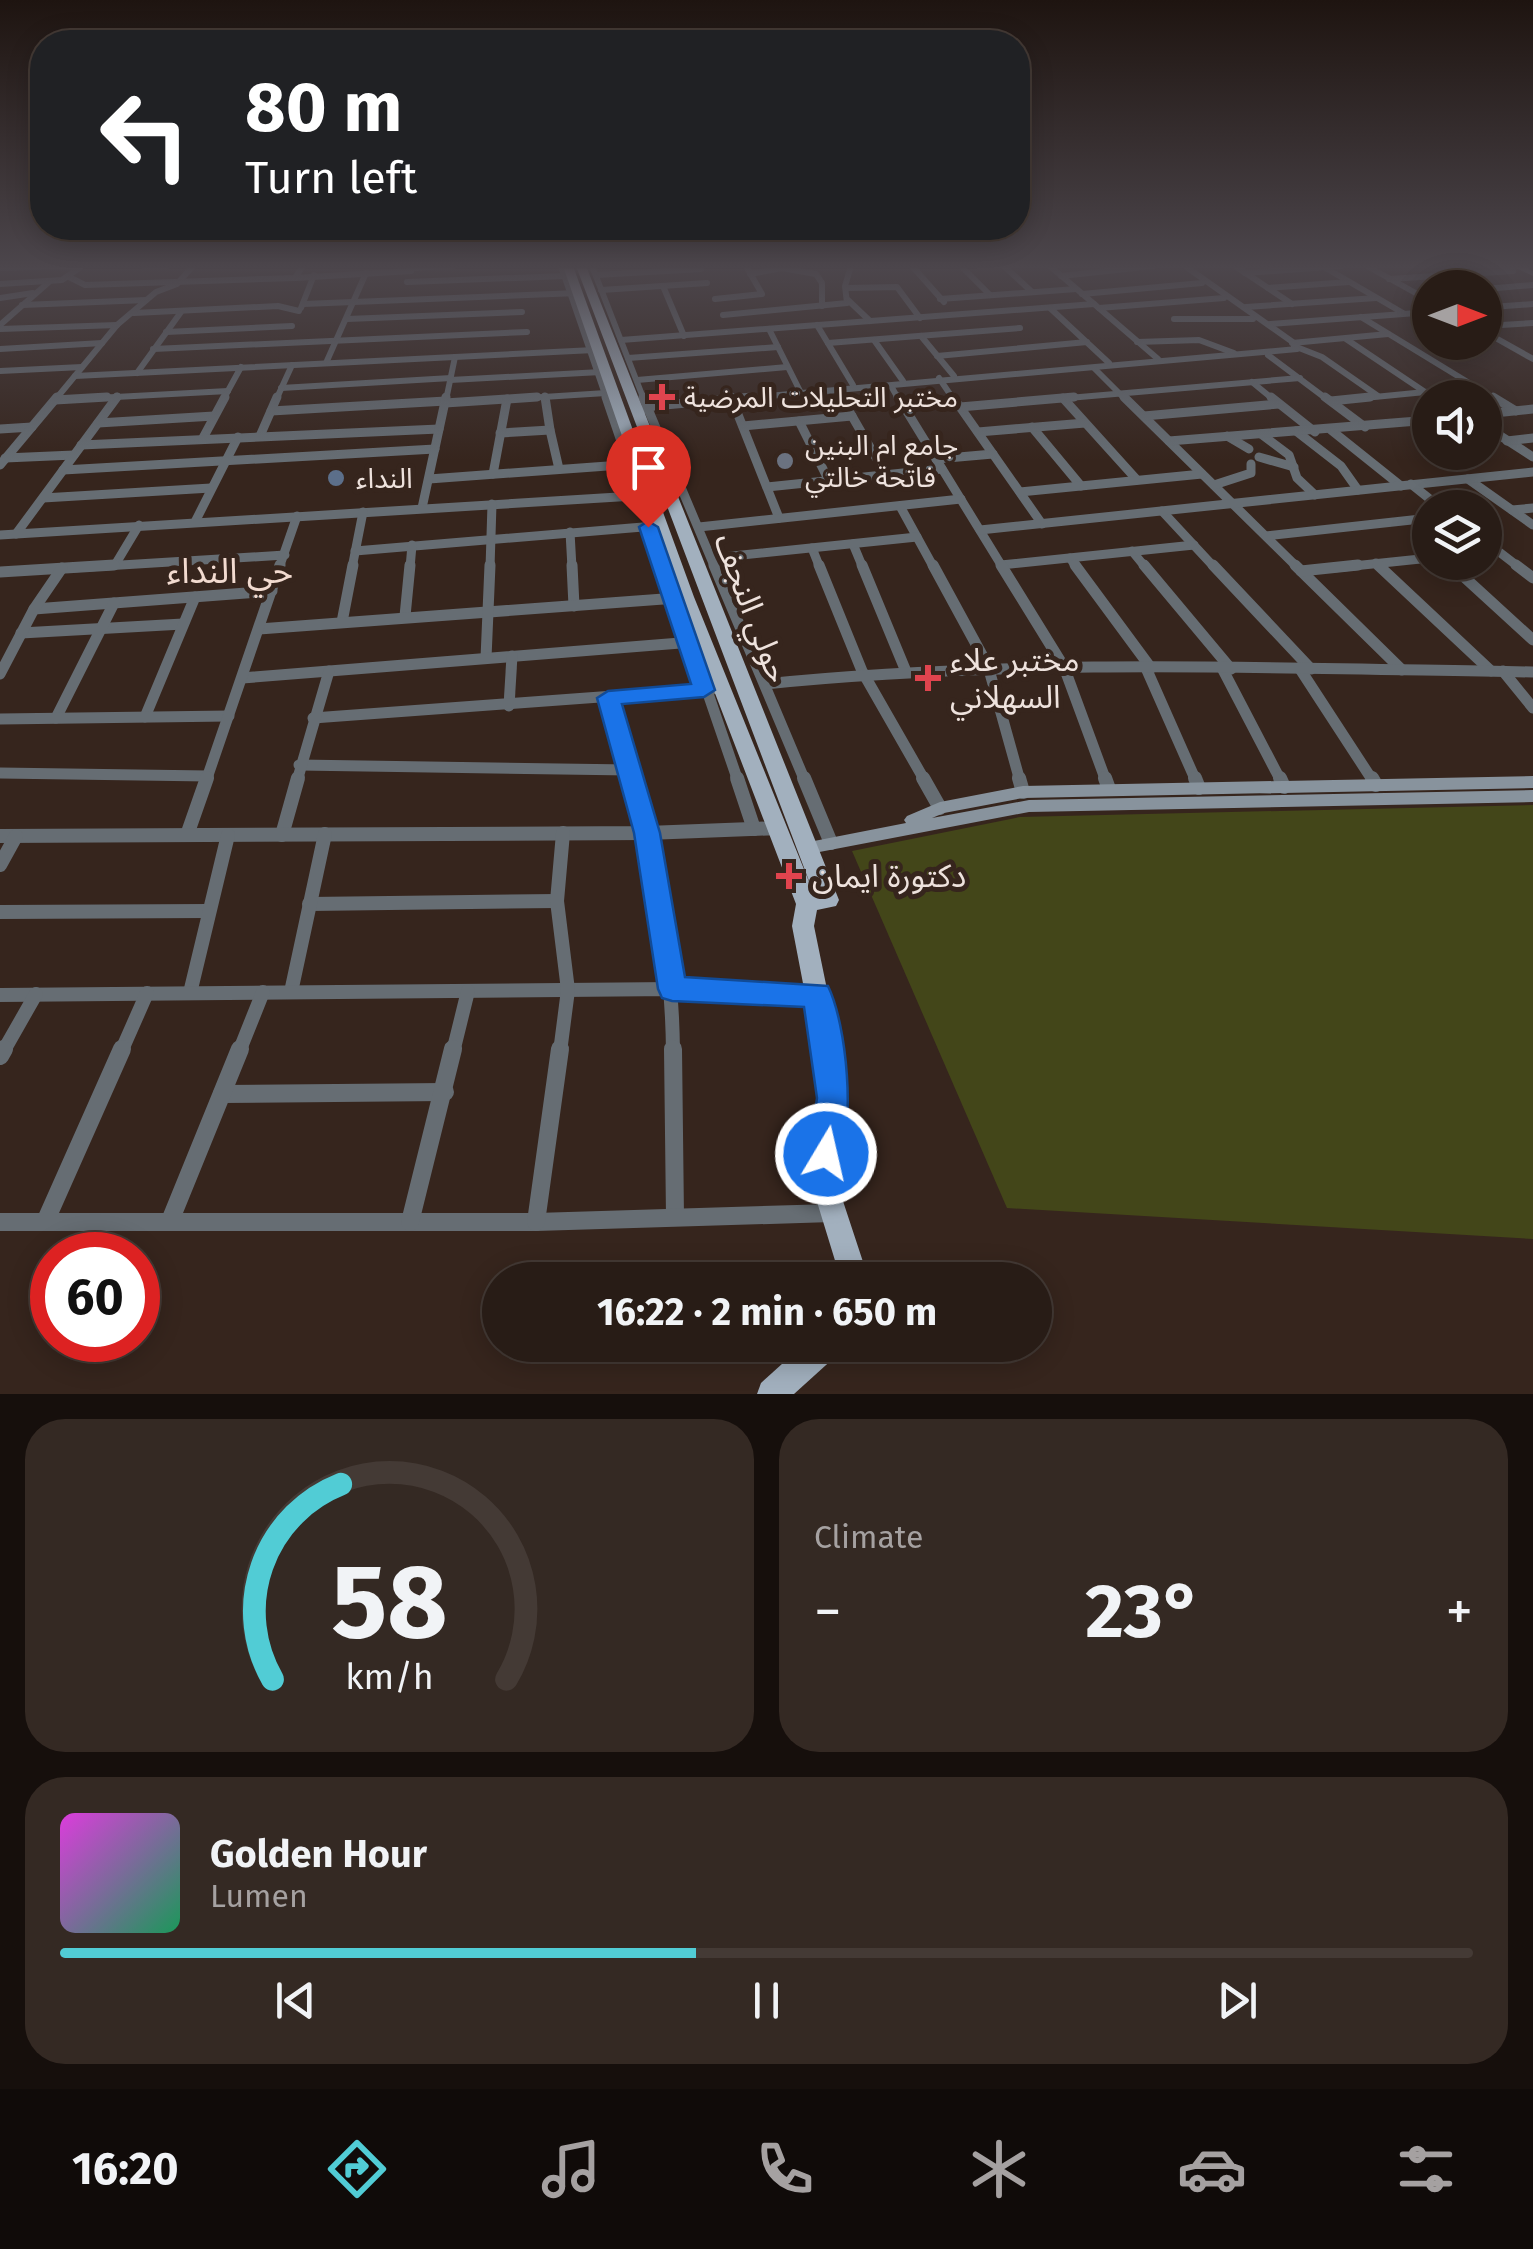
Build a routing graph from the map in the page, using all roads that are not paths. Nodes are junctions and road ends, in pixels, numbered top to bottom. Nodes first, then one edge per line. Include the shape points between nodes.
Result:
1 (96, 331) edge
2 (113, 331) edge
3 (186, 331) edge
4 (290, 331) edge
5 (341, 331) edge
6 (469, 331) edge
7 (592, 331) edge
8 (595, 331) edge
9 (596, 331) edge
10 (596, 331) edge
11 (611, 331) edge
12 (682, 331) edge
13 (743, 331) edge
14 (769, 331) edge
15 (820, 331) edge
16 (982, 331) edge
17 (1023, 331) edge
18 (1075, 331) edge
19 (1125, 331) edge
20 (1271, 331) edge
21 (1276, 331) edge
22 (1384, 331) edge
23 (166, 332) joint
24 (527, 332) joint
25 (731, 332) joint
26 (1389, 334) junction
27 (469, 335) junction
28 (684, 336) junction
29 (920, 336) junction
30 (1345, 338) junction
31 (336, 340) junction
32 (874, 340) junction
33 (1502, 341) edge
34 (1087, 342) junction
35 (1137, 342) junction
36 (285, 343) junction
37 (828, 343) junction
38 (84, 344) junction
39 (102, 344) junction
40 (1533, 344) edge
41 (1292, 345) junction
42 (1039, 346) junction
43 (1510, 346) junction
44 (778, 347) junction
45 (0, 348) edge
46 (154, 349) junction
47 (1265, 352) junction
48 (533, 353) junction
49 (1234, 353) junction
50 (937, 356) junction
51 (455, 357) junction
52 (628, 358) junction
53 (1158, 359) junction
54 (1533, 359) edge
55 (326, 363) junction
56 (1109, 363) junction
57 (292, 365) junction
58 (274, 366) junction
59 (82, 367) junction
60 (241, 367) junction
61 (788, 367) junction
62 (1093, 367) junction
63 (0, 371) edge
64 (136, 372) junction
65 (601, 372) junction
66 (75, 376) junction
67 (954, 376) junction
68 (1300, 378) junction
69 (450, 379) junction
70 (637, 380) junction
71 (941, 380) junction
72 (1465, 380) edge
73 (903, 381) junction
74 (1252, 382) junction
75 (1412, 383) edge
76 (853, 385) junction
77 (890, 386) junction
78 (282, 388) junction
79 (837, 390) junction
80 (228, 391) junction
81 (799, 392) junction
82 (608, 393) junction
83 (1412, 393) edge
84 (1120, 394) junction
85 (118, 396) junction
86 (1378, 396) junction
87 (545, 397) junction
88 (731, 397) junction
89 (1063, 398) junction
90 (507, 399) junction
91 (55, 400) junction
92 (1331, 401) junction
93 (446, 402) junction
94 (1502, 403) edge
95 (1279, 404) junction
96 (641, 405) junction
97 (960, 407) junction
98 (1533, 410) edge
99 (271, 411) junction
100 (1516, 411) junction
101 (1502, 412) edge
102 (214, 416) junction
103 (852, 416) junction
104 (1144, 416) junction
105 (169, 418) junction
106 (799, 421) junction
107 (1412, 422) edge
108 (98, 423) junction
109 (1085, 423) junction
110 (743, 426) junction
111 (1366, 426) junction
112 (32, 427) junction
113 (1032, 427) junction
114 (0, 428) edge
115 (439, 429) junction
116 (550, 430) junction
117 (1331, 430) junction
118 (978, 432) junction
119 (500, 433) junction
120 (1261, 434) junction
121 (238, 436) junction
122 (260, 436) junction
123 (1227, 436) junction
124 (1312, 436) junction
125 (1502, 436) edge
126 (202, 438) junction
127 (1533, 438) edge
128 (1508, 440) junction
129 (156, 441) junction
130 (1169, 441) junction
131 (1276, 444) junction
132 (81, 445) junction
133 (435, 449) junction
134 (1249, 449) dead end
135 (993, 454) junction
136 (74, 455) junction
137 (1533, 457) edge
138 (936, 459) junction
139 (3, 461) edge
140 (226, 461) junction
141 (634, 464) junction
142 (1294, 467) junction
143 (559, 469) junction
144 (942, 469) junction
145 (63, 470) junction
146 (1533, 472) edge
147 (493, 474) junction
148 (1202, 474) junction
149 (886, 475) junction
150 (429, 478) junction
151 (1468, 478) junction
152 (1138, 480) junction
153 (829, 481) junction
154 (1214, 485) junction
155 (1406, 485) junction
156 (1081, 486) junction
157 (211, 488) junction
158 (767, 488) junction
159 (1358, 490) junction
160 (1414, 490) edge
161 (1020, 492) junction
162 (644, 495) junction
163 (1316, 495) junction
164 (43, 498) junction
165 (961, 499) junction
166 (492, 504) junction
167 (1232, 504) junction
168 (900, 506) junction
169 (422, 508) junction
170 (1533, 508) edge
171 (1512, 510) junction
172 (1162, 511) junction
173 (363, 512) junction
174 (298, 516) junction
175 (778, 518) junction
176 (1412, 520) edge
177 (195, 522) junction
178 (1042, 524) junction
179 (139, 525) junction
180 (1533, 525) edge
181 (655, 526) junction
182 (698, 527) junction
183 (980, 530) junction
184 (570, 532) junction
185 (0, 534) edge
186 (16, 534) junction
187 (1266, 536) junction
188 (917, 537) junction
189 (493, 538) junction
190 (853, 544) junction
191 (1194, 545) junction
192 (412, 546) junction
193 (812, 548) junction
194 (355, 550) junction
195 (1132, 551) junction
196 (285, 554) junction
197 (713, 558) junction
198 (1070, 558) junction
199 (1502, 558) edge
200 (1412, 560) edge
201 (1376, 564) junction
202 (115, 565) junction
203 (1002, 565) junction
204 (62, 568) junction
205 (1301, 571) junction
206 (0, 572) edge
207 (1533, 578) edge
208 (1467, 580) edge
209 (272, 591) junction
210 (195, 597) junction
211 (679, 598) junction
212 (114, 603) junction
213 (574, 606) junction
214 (34, 609) junction
215 (490, 612) junction
216 (405, 616) junction
217 (342, 622) junction
218 (183, 624) junction
219 (102, 629) junction
220 (260, 629) junction
221 (22, 633) junction
222 (1533, 640) edge
223 (695, 641) junction
224 (512, 656) junction
225 (486, 658) junction
226 (988, 666) junction
227 (1064, 667) junction
228 (1148, 668) junction
229 (1226, 668) junction
230 (905, 669) junction
231 (1306, 669) junction
232 (1402, 670) junction
233 (329, 671) junction
234 (1497, 671) junction
235 (862, 672) junction
236 (1533, 672) edge
237 (0, 674) edge
238 (242, 678) junction
239 (766, 684) junction
240 (722, 688) junction
241 (704, 690) junction
242 (608, 698) junction
243 (510, 706) junction
244 (1533, 708) edge
245 (229, 716) junction
246 (144, 717) junction
247 (56, 718) junction
248 (314, 718) junction
249 (0, 719) edge
250 (299, 765) junction
251 (630, 770) junction
252 (0, 773) edge
253 (208, 776) junction
254 (1533, 782) edge
255 (1376, 785) junction
256 (1284, 787) junction
257 (1199, 788) junction
258 (1109, 789) junction
259 (1023, 792) junction
260 (1533, 796) edge
261 (940, 808) junction
262 (780, 828) junction
263 (754, 829) junction
264 (886, 831) junction
265 (563, 833) junction
266 (647, 833) junction
267 (282, 834) junction
268 (325, 834) junction
269 (187, 835) junction
270 (228, 835) junction
271 (0, 836) edge
272 (16, 836) junction
273 (830, 843) junction
274 (809, 848) junction
275 (0, 865) edge
276 (557, 900) junction
277 (818, 902) junction
278 (309, 904) junction
279 (209, 911) junction
280 (0, 912) edge
281 (672, 989) junction
282 (468, 990) junction
283 (568, 990) junction
284 (262, 992) junction
285 (291, 992) junction
286 (190, 993) junction
287 (36, 994) junction
288 (147, 994) junction
289 (0, 995) edge
290 (817, 995) junction
291 (0, 1056) edge
292 (444, 1092) junction
293 (222, 1094) junction
294 (832, 1213) junction
295 (675, 1217) junction
296 (46, 1220) junction
297 (0, 1222) edge
298 (170, 1222) junction
299 (410, 1222) junction
300 (536, 1222) junction
301 (851, 1262) edge
302 (807, 1362) edge
303 (772, 1394) edge

1 - 38 street
2 - 39 street
3 - 23 street
4 - 36 street
5 - 31 street
6 - 27 street
7 - 48 street
8 - 65 main road, حولي النجف
9 - 52 street
10 - 96 main road, حولي النجف
11 - 28 street
12 - 28 street
13 - 25 street
14 - 44 street
15 - 37 street
16 - 29 street
17 - 42 street
18 - 34 street
19 - 35 street
20 - 41 street
21 - 41 street
22 - 26 street
23 - 46 street
24 - 27 street
24 - 48 street
25 - 28 street
26 - 30 street
26 - 72 street
27 - 31 street
29 - 32 street
29 - 50 street
30 - 41 street
30 - 75 street
31 - 36 street
31 - 55 street
32 - 37 street
32 - 73 street
33 - 43 street
34 - 42 street
34 - 56 street
35 - 49 street via 1202,340
35 - 53 street
36 - 46 street
36 - 58 street
37 - 76 street
38 - 39 street
38 - 45 street
39 - 59 street
40 - 43 street
41 - 47 street via 1288,352
41 - 86 street
42 - 50 street
43 - 54 street
44 - 52 street
44 - 61 street
46 - 64 street
47 - 49 street
47 - 62 street
47 - 68 street
48 - 51 street
49 - 53 street
50 - 67 street
51 - 55 street
51 - 69 street
52 - 70 street
53 - 56 street
55 - 57 street
56 - 62 street
57 - 58 street
57 - 78 street
58 - 60 street
59 - 63 street
59 - 66 street
60 - 64 street
60 - 80 street
61 - 70 street
61 - 81 street
62 - 67 street
62 - 71 street
62 - 84 street
64 - 66 street
65 - 69 street
65 - 82 main road, حولي النجف
66 - 91 street
67 - 71 street
68 - 74 street
68 - 92 street
69 - 78 street
69 - 93 street
70 - 96 street
71 - 73 street
71 - 77 street
71 - 97 street
73 - 76 street
74 - 84 street
74 - 95 street
76 - 81 street
77 - 79 street
77 - 138 street
78 - 99 street
79 - 81 street
79 - 103 street
80 - 85 street
80 - 102 street
81 - 88 street
82 - 87 street
82 - 141 main road, حولي النجف
83 - 86 street
84 - 89 street
84 - 104 street
85 - 91 street
85 - 108 street
86 - 92 street
87 - 90 street
87 - 116 street
88 - 96 street
88 - 110 street
89 - 97 street
89 - 109 street
90 - 93 street
90 - 119 street
91 - 112 street
92 - 111 street
93 - 99 street
93 - 115 street
94 - 100 street
95 - 104 street
95 - 124 street
96 - 182 street
96 - 274 main road, حولي النجف
97 - 118 street
98 - 100 street
99 - 122 street
100 - 101 street
102 - 105 street
102 - 126 street
103 - 106 street
103 - 149 street
104 - 130 street
105 - 108 street
105 - 129 street
106 - 110 street
106 - 153 street
107 - 111 street
108 - 132 street
109 - 113 street
109 - 152 street
110 - 158 street
111 - 117 street
112 - 114 street
112 - 139 street
113 - 118 street
113 - 156 street
115 - 122 street
115 - 133 street
116 - 119 street
116 - 143 street
117 - 124 street
117 - 155 street
118 - 135 street
119 - 147 street
120 - 123 street
120 - 124 street
120 - 131 street
121 - 122 street
121 - 126 street
121 - 140 street
123 - 130 street
123 - 134 street
124 - 131 street
124 - 159 street
125 - 128 street
126 - 129 street
127 - 128 street
128 - 137 street
129 - 132 street
130 - 148 street
131 - 142 street
132 - 136 street
133 - 140 street
133 - 150 street
135 - 138 street
135 - 161 street
136 - 139 street
136 - 145 street
138 - 144 street
140 - 145 street
140 - 157 street
141 - 143 street
141 - 162 main road, حولي النجف
142 - 154 street via 1255,460 1246,477
142 - 163 street
143 - 147 street
144 - 149 street
144 - 165 street
145 - 164 street
146 - 151 street
147 - 150 street
148 - 152 street
148 - 154 street
149 - 153 street
150 - 169 street
151 - 155 street
151 - 171 street
152 - 156 street
153 - 158 street
154 - 167 street
155 - 159 street
155 - 160 street
156 - 161 street
157 - 164 street
157 - 177 street
158 - 175 street
159 - 163 street
161 - 178 street
162 - 166 street
162 - 181 main road, حولي النجف
163 - 167 street
164 - 186 street
165 - 168 street
165 - 183 street
166 - 169 street
166 - 189 street
167 - 172 street
167 - 187 street
168 - 175 street
168 - 188 street
169 - 173 street
170 - 171 street
171 - 180 street
172 - 178 street
172 - 191 street
173 - 174 street
173 - 194 street
174 - 177 street
174 - 196 street
175 - 182 street
176 - 187 street
177 - 179 street
178 - 183 street
179 - 186 street
179 - 202 street
181 - 184 street
181 - 211 main road, حولي النجف
182 - 197 street
183 - 203 street
184 - 189 street
184 - 213 street
185 - 186 street
187 - 205 street
188 - 190 street
188 - 226 street
189 - 192 street
189 - 215 street
190 - 193 street
190 - 230 street
191 - 195 street
191 - 231 street
192 - 194 street
192 - 216 street
193 - 197 street
193 - 235 street
194 - 217 street
195 - 198 street
195 - 229 street
196 - 202 street
196 - 209 street
197 - 239 street
198 - 203 street
198 - 228 street
199 - 207 street
200 - 201 street
201 - 205 street
201 - 234 street
202 - 204 street
203 - 227 street
204 - 206 street
204 - 214 street
205 - 232 street
208 - 222 street
209 - 210 street
209 - 220 street
210 - 212 street
210 - 218 street
211 - 213 street
211 - 223 main road, حولي النجف
212 - 214 street
212 - 219 street
213 - 215 street
214 - 221 street
215 - 216 street
215 - 225 street
216 - 217 street
217 - 220 street
218 - 219 street
218 - 246 street
219 - 221 street
219 - 247 street
220 - 238 street
221 - 237 street
223 - 224 street
223 - 240 main road, حولي النجف
223 - 241 street
224 - 225 street
224 - 243 street
225 - 233 street
226 - 227 street
226 - 230 street
226 - 259 street
227 - 228 street
227 - 258 street
228 - 229 street
228 - 257 street
229 - 231 street
229 - 256 street
230 - 235 street
231 - 232 street
231 - 255 street
232 - 234 street
233 - 238 street
233 - 248 street
234 - 236 street
234 - 244 street
235 - 239 street
235 - 261 street
238 - 245 street
239 - 273 street
240 - 241 street
240 - 262 main road, حولي النجف
241 - 242 street
241 - 263 street
242 - 243 street
242 - 251 street
243 - 248 street
245 - 246 street
245 - 253 street
246 - 247 street
247 - 249 street
248 - 250 street
250 - 251 street
250 - 267 street
251 - 266 street
252 - 253 street
253 - 269 street
254 - 255 street
255 - 256 street
256 - 257 street
257 - 258 street
258 - 259 street
259 - 261 street
260 - 264 street via 1029,806
261 - 264 street
262 - 263 street
262 - 277 main road, حولي النجف
263 - 266 street
264 - 273 street
265 - 266 street
265 - 268 street
265 - 276 street
266 - 281 street
267 - 268 street
267 - 270 street
268 - 278 street
269 - 270 street
269 - 272 street
270 - 279 street
271 - 272 street
272 - 275 street
273 - 274 street
274 - 277 main road, حولي النجف
276 - 278 street
276 - 283 street
277 - 290 main road, حولي النجف via 803,926
278 - 285 street
279 - 280 street
279 - 286 street
281 - 283 street
281 - 290 street
281 - 295 street
282 - 283 street
282 - 285 street
282 - 292 street
283 - 300 street
284 - 285 street
284 - 286 street
284 - 293 street
286 - 288 street
287 - 288 street
287 - 289 street
287 - 291 street
288 - 296 street
290 - 294 main road, حولي النجف via 833,1087 825,1166
292 - 293 street
292 - 299 street
293 - 298 street
294 - 295 street
294 - 301 main road, حولي النجف
295 - 300 street
296 - 297 street
296 - 298 street
298 - 299 street
299 - 300 street
302 - 303 main road

